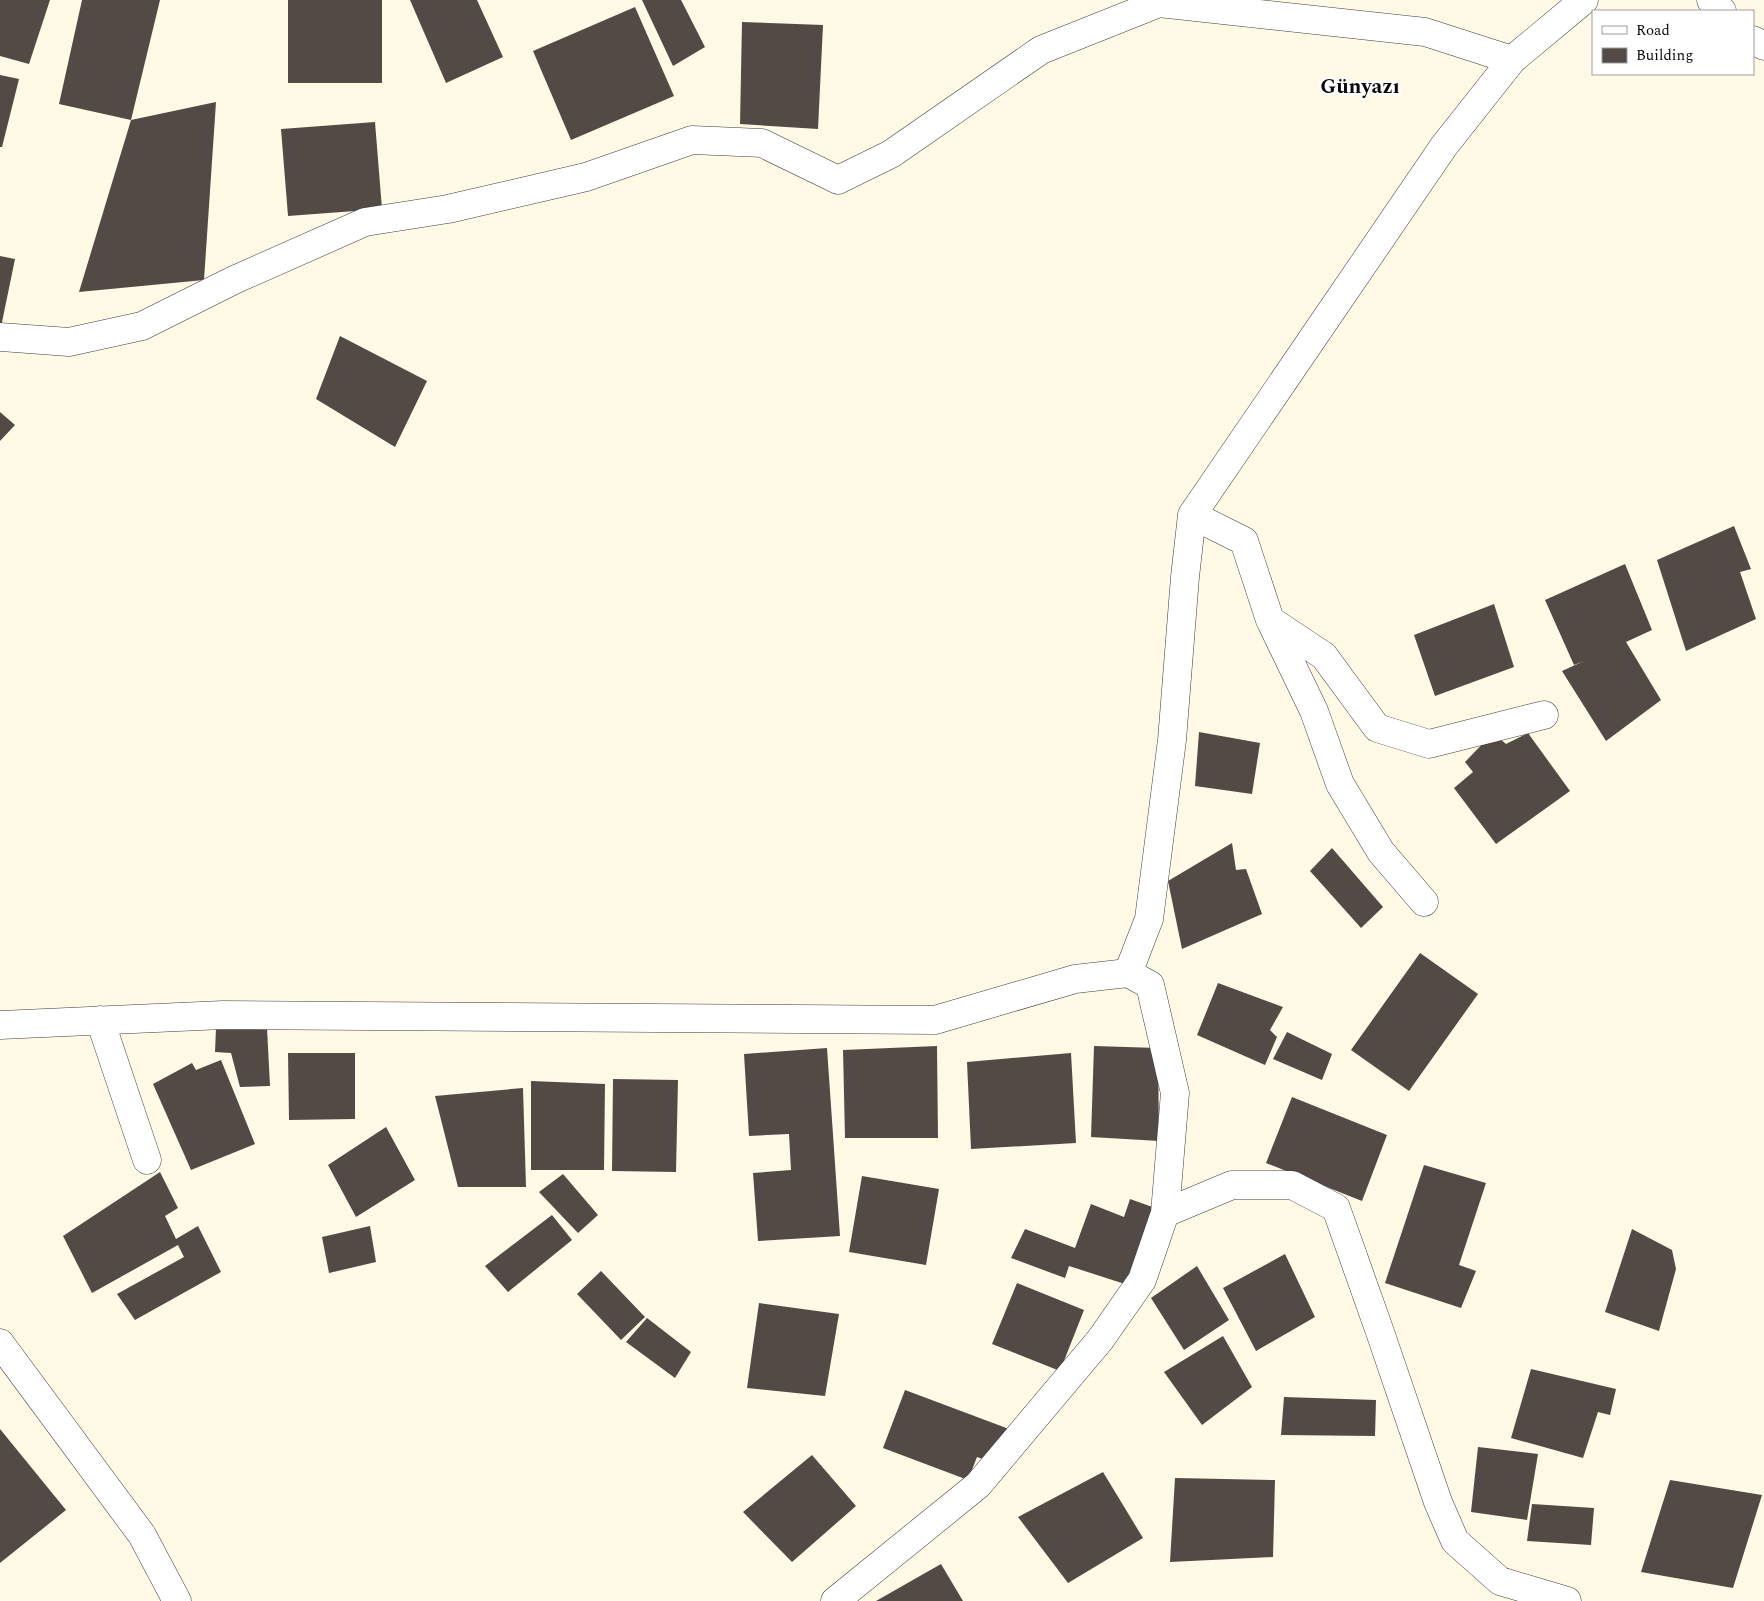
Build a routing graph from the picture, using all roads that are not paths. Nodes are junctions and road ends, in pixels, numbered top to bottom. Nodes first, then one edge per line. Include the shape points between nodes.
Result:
1 (1584, 0) edge
2 (1711, 0) edge
3 (1159, 1) edge
4 (1721, 10) edge
5 (1512, 60) junction
6 (0, 337) edge
7 (1192, 515) junction
8 (1270, 620) junction
9 (1544, 715) dead end
10 (1424, 902) dead end
11 (1128, 973) junction
12 (100, 1020) junction
13 (0, 1025) edge
14 (147, 1160) dead end
15 (1165, 1213) junction
16 (0, 1343) edge
17 (177, 1601) edge
18 (835, 1601) edge
19 (1567, 1601) edge

1 - 5 street
2 - 4 street
3 - 5 street via 1425,32
3 - 6 street via 1041,50 891,154 838,180 762,143 692,140 586,177 448,209 365,222 234,280 142,326 69,342
5 - 7 street via 1444,146
7 - 8 street via 1244,541
7 - 11 street via 1172,740 1149,919
8 - 9 street via 1324,656 1377,728 1429,744
8 - 10 street via 1314,711 1340,784 1381,852
11 - 12 street via 1075,980 935,1020 223,1015
11 - 15 street via 1150,985 1175,1093
12 - 13 street
12 - 14 street
15 - 18 street via 1142,1280 1100,1340 978,1485
15 - 19 street via 1232,1185 1292,1185 1336,1208 1438,1502 1455,1541 1500,1581
16 - 17 street via 142,1536

